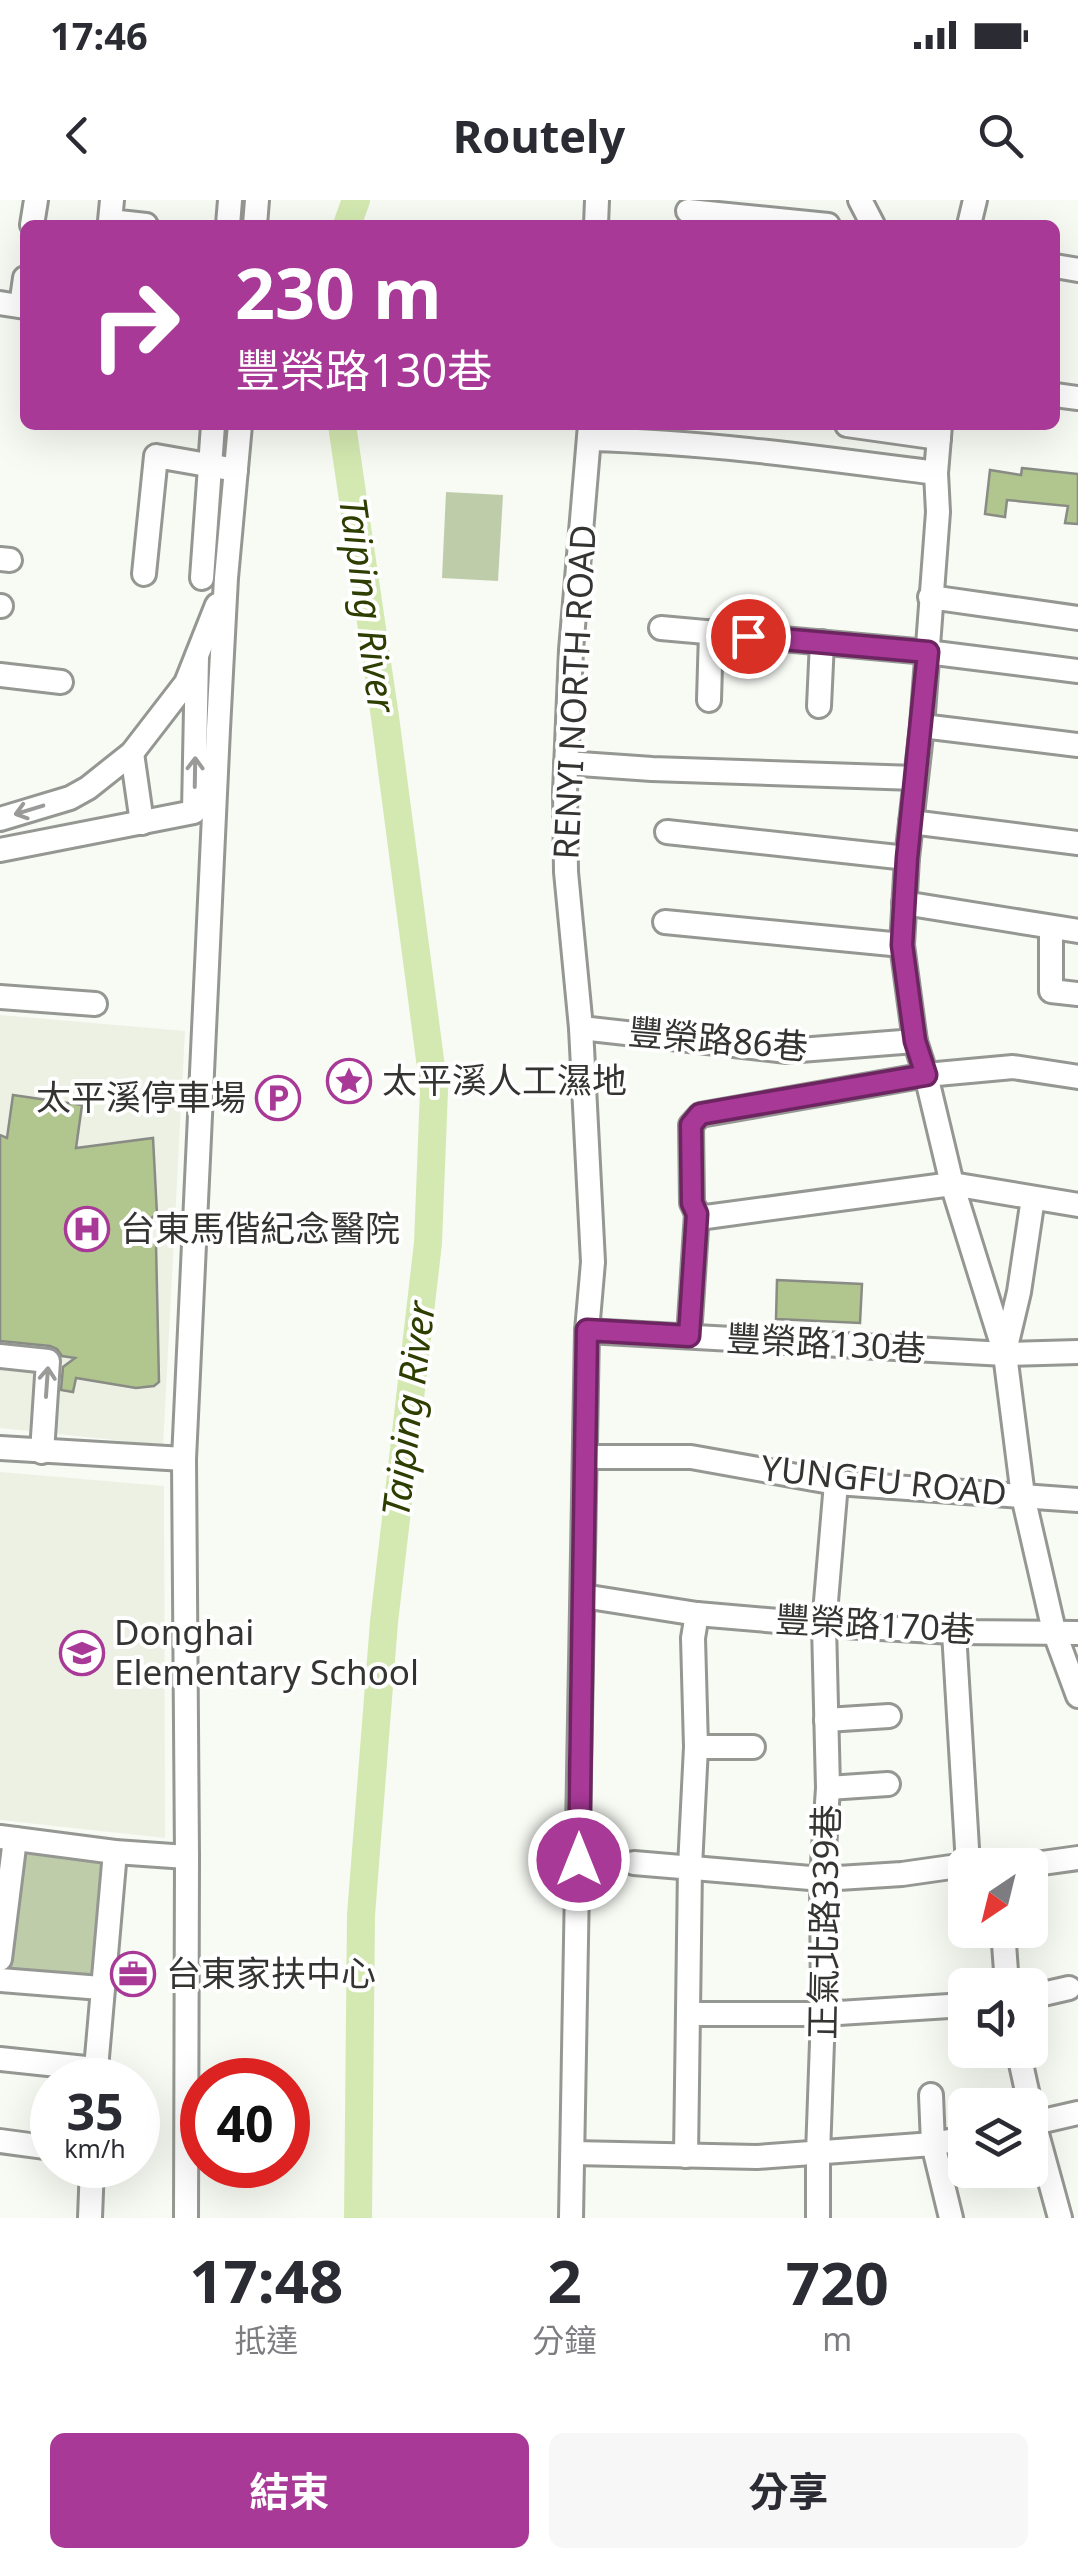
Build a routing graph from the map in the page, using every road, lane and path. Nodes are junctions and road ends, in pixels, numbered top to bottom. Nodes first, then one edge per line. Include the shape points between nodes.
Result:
1 (684, 212) edge
2 (771, 215) edge
3 (800, 220) edge
4 (12, 304) edge
5 (0, 328) edge
6 (213, 430) edge
7 (240, 430) edge
8 (913, 430) edge
9 (590, 432) edge
10 (939, 432) edge
11 (669, 433) edge
12 (747, 436) edge
13 (210, 466) junction
14 (236, 470) junction
15 (936, 472) junction
16 (144, 574) dead end
17 (202, 578) dead end
18 (226, 578) junction
19 (930, 597) junction
20 (1078, 618) edge
21 (660, 628) dead end
22 (711, 632) junction
23 (822, 642) junction
24 (928, 652) junction
25 (197, 656) junction
26 (1078, 672) edge
27 (0, 675) edge
28 (62, 682) dead end
29 (709, 700) dead end
30 (818, 706) dead end
31 (922, 726) junction
32 (1078, 745) edge
33 (132, 753) junction
34 (566, 763) junction
35 (915, 778) junction
36 (88, 788) junction
37 (0, 818) edge
38 (142, 822) junction
39 (911, 822) junction
40 (96, 832) junction
41 (667, 832) dead end
42 (1078, 843) edge
43 (0, 850) edge
44 (907, 858) junction
45 (904, 903) junction
46 (665, 922) dead end
47 (1052, 928) junction
48 (1078, 930) edge
49 (902, 945) junction
50 (1078, 994) edge
51 (0, 998) edge
52 (95, 1004) dead end
53 (581, 1028) junction
54 (915, 1041) junction
55 (926, 1075) junction
56 (1078, 1077) edge
57 (952, 1184) junction
58 (1033, 1198) junction
59 (1078, 1204) edge
60 (697, 1214) junction
61 (587, 1330) junction
62 (689, 1336) junction
63 (1078, 1352) edge
64 (1004, 1354) junction
65 (0, 1356) edge
66 (0, 1448) edge
67 (42, 1452) junction
68 (585, 1457) junction
69 (184, 1458) junction
70 (836, 1484) junction
71 (1023, 1496) junction
72 (1078, 1500) edge
73 (583, 1596) junction
74 (698, 1614) junction
75 (824, 1625) junction
76 (1054, 1631) junction
77 (954, 1632) junction
78 (1078, 1632) edge
79 (1078, 1696) edge
80 (889, 1716) dead end
81 (826, 1720) junction
82 (696, 1747) junction
83 (753, 1747) dead end
84 (888, 1784) dead end
85 (828, 1788) junction
86 (7, 1838) edge
87 (967, 1848) edge
88 (115, 1852) junction
89 (188, 1857) junction
90 (1078, 1858) edge
91 (1048, 1862) edge
92 (634, 1863) dead end
93 (690, 1867) junction
94 (948, 1868) edge
95 (822, 1878) junction
96 (2, 1930) edge
97 (0, 1959) edge
98 (0, 1980) edge
99 (101, 1988) junction
100 (1070, 1988) dead end
101 (1048, 1993) edge
102 (948, 2005) edge
103 (688, 2014) junction
104 (823, 2014) junction
105 (96, 2058) edge
106 (0, 2059) edge
107 (30, 2064) edge
108 (931, 2096) dead end
109 (1078, 2112) edge
110 (1048, 2119) edge
111 (0, 2141) edge
112 (948, 2141) edge
113 (933, 2144) junction
114 (30, 2145) edge
115 (573, 2154) junction
116 (818, 2154) junction
117 (686, 2156) junction
118 (1048, 2177) edge
119 (91, 2188) edge
120 (90, 2218) edge
121 (185, 2218) edge
122 (571, 2218) edge
123 (818, 2218) edge
124 (951, 2218) edge
125 (1060, 2218) edge

1 - 2 street
2 - 3 street
4 - 5 street
6 - 13 street
7 - 14 street
8 - 10 street
9 - 11 street
9 - 34 street, RENYI NORTH ROAD
10 - 15 street
11 - 12 street
12 - 15 street
13 - 14 street
13 - 16 street via 156,456
13 - 17 street
14 - 18 street
15 - 19 street
18 - 25 street
18 - 69 street
19 - 20 street
19 - 24 street
21 - 22 street
22 - 23 street
22 - 29 street
23 - 24 street
23 - 30 street
24 - 26 street
24 - 31 street
25 - 33 street via 186,683
38 -> 25 street via 194,812
27 - 28 street
31 - 32 street
31 - 35 street
33 - 36 street
33 - 38 street
34 - 35 street
34 - 53 street, RENYI NORTH ROAD via 566,872
35 - 39 street
36 -> 37 street
36 - 40 street
38 - 40 street
39 - 42 street
39 - 44 street
40 - 43 street
41 - 44 street
44 - 45 street
45 - 47 street
45 - 49 street
46 - 49 street
47 - 48 street
47 - 50 street via 1050,991
49 - 54 street
51 - 52 street
53 - 54 street, 豐榮路86巷 via 787,1051
53 - 61 street, RENYI NORTH ROAD via 592,1262
54 - 55 street
55 - 56 street via 1013,1066
55 - 57 street
55 - 60 street via 700,1114 691,1125
57 - 58 street
57 - 60 street
57 - 64 street
58 - 59 street
58 - 64 street
60 - 62 street
61 - 62 street, 豐榮路130巷
61 - 68 street, RENYI NORTH ROAD
62 - 64 street, 豐榮路130巷
63 - 64 street, 豐榮路130巷
64 - 71 street
67 -> 65 street via 48,1361
66 - 67 street
67 - 69 street
68 - 70 street, YUNGFU ROAD via 692,1457
68 - 73 street, RENYI NORTH ROAD
69 - 89 street
70 - 71 street, YUNGFU ROAD
70 - 75 street, 正氣北路339巷
71 - 72 street, YUNGFU ROAD
71 - 76 street
73 - 74 street, 豐榮路170巷
73 - 115 street, RENYI NORTH ROAD
74 - 75 street, 豐榮路170巷
74 - 82 street
75 - 77 street, 豐榮路170巷
75 - 81 street, 正氣北路339巷
76 - 77 street, 豐榮路170巷
76 - 78 street, 豐榮路170巷
76 - 79 street
77 - 87 street
80 - 81 street
81 - 85 street, 正氣北路339巷
82 - 83 street
82 - 93 street
84 - 85 street
85 - 95 street, 正氣北路339巷
86 - 88 street
86 - 96 street
88 - 89 street
88 - 99 street
89 - 121 street
90 - 91 street
92 - 93 street
93 - 95 street
93 - 103 street
94 - 95 street
95 - 104 street, 正氣北路339巷
96 - 97 street
98 - 99 street
99 - 105 street
100 - 101 street
102 - 104 street
103 - 104 street
103 - 117 street
104 - 116 street, 正氣北路339巷
106 - 107 street
108 - 113 street
109 - 110 street
111 - 114 street
112 - 113 street
113 - 116 street
113 - 124 street
115 - 117 street
115 - 122 street, RENYI NORTH ROAD
116 - 117 street
116 - 123 street, 正氣北路339巷
118 - 125 street
119 - 120 street

